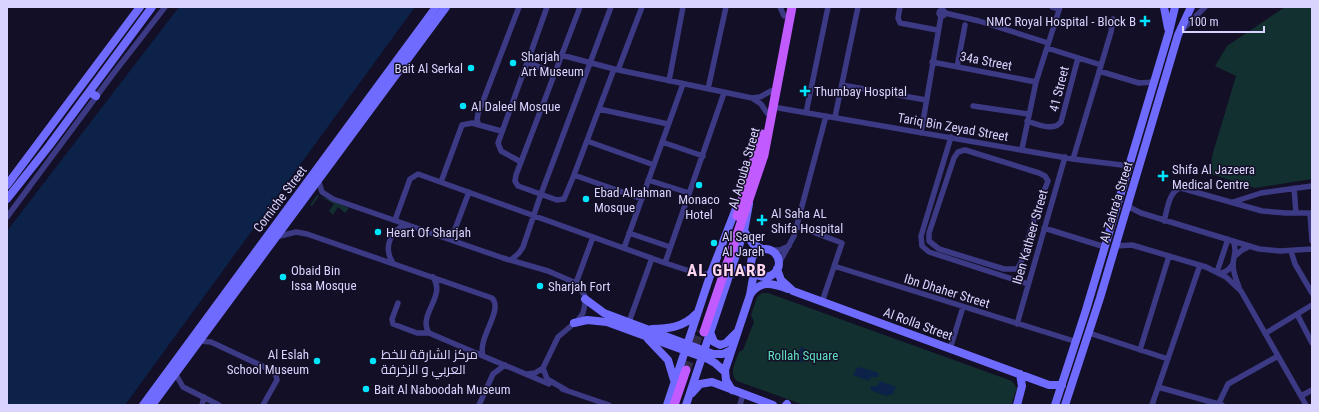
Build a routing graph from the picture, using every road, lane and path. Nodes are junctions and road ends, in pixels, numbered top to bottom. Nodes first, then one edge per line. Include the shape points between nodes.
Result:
1 (140, 7) edge
2 (152, 7) edge
3 (165, 7) edge
4 (436, 7) edge
5 (446, 7) edge
6 (519, 7) edge
7 (547, 7) edge
8 (580, 7) edge
9 (611, 7) edge
10 (642, 7) edge
11 (683, 7) edge
12 (726, 7) edge
13 (828, 7) edge
14 (858, 7) edge
15 (900, 7) edge
16 (1052, 7) edge
17 (1164, 7) edge
18 (1175, 7) edge
19 (1191, 7) edge
20 (1205, 7) edge
21 (1059, 8) edge
22 (787, 9) edge
23 (942, 12) edge
24 (1113, 19) dead end
25 (965, 25) dead end
26 (937, 30) junction
27 (1169, 32) junction
28 (1178, 35) junction
29 (1047, 46) junction
30 (561, 55) junction
31 (529, 58) junction
32 (1078, 58) junction
33 (932, 62) junction
34 (590, 63) junction
35 (957, 67) junction
36 (1100, 68) junction
37 (616, 69) junction
38 (110, 71) junction
39 (554, 73) junction
40 (668, 81) junction
41 (1036, 82) junction
42 (1154, 82) junction
43 (683, 84) junction
44 (842, 85) junction
45 (708, 89) junction
46 (771, 91) junction
47 (724, 93) junction
48 (93, 94) junction
49 (752, 98) junction
50 (926, 100) junction
51 (66, 104) junction
52 (973, 106) dead end
53 (599, 109) junction
54 (770, 110) junction
55 (806, 113) junction
56 (1028, 114) junction
57 (826, 116) junction
58 (835, 117) junction
59 (1027, 121) junction
60 (668, 124) junction
61 (479, 125) junction
62 (501, 131) junction
63 (921, 133) junction
64 (951, 137) junction
65 (587, 141) junction
66 (662, 142) junction
67 (975, 142) junction
68 (48, 146) junction
69 (1022, 149) junction
70 (972, 152) junction
71 (703, 156) junction
72 (1065, 157) junction
73 (1073, 158) junction
74 (521, 162) junction
75 (654, 165) junction
76 (1130, 166) junction
77 (574, 175) junction
78 (318, 179) junction
79 (648, 180) junction
80 (441, 182) junction
81 (7, 185) edge
82 (1312, 186) edge
83 (1294, 188) junction
84 (469, 192) junction
85 (1045, 192) junction
86 (689, 193) junction
87 (540, 194) junction
88 (1054, 194) junction
89 (7, 199) edge
90 (642, 199) junction
91 (746, 200) junction
92 (1233, 202) junction
93 (1128, 203) junction
94 (1296, 213) junction
95 (1311, 213) edge
96 (534, 215) junction
97 (7, 216) edge
98 (395, 220) junction
99 (1164, 221) junction
100 (409, 225) junction
101 (924, 225) junction
102 (797, 226) junction
103 (931, 228) junction
104 (1044, 228) junction
105 (744, 232) junction
106 (629, 233) junction
107 (590, 236) junction
108 (274, 238) junction
109 (447, 238) junction
110 (1230, 240) junction
111 (1312, 242) edge
112 (790, 246) junction
113 (1115, 246) junction
114 (1250, 246) junction
115 (670, 247) junction
116 (1105, 247) junction
117 (624, 248) junction
118 (1312, 249) edge
119 (766, 250) junction
120 (1291, 251) junction
121 (1169, 256) junction
122 (1235, 257) junction
123 (652, 258) junction
124 (511, 260) junction
125 (665, 263) junction
126 (393, 264) junction
127 (1233, 264) junction
128 (1200, 265) junction
129 (834, 266) junction
130 (778, 267) junction
131 (1004, 269) junction
132 (754, 272) junction
133 (711, 273) junction
134 (1219, 273) junction
135 (729, 275) junction
136 (1003, 275) junction
137 (432, 277) junction
138 (576, 283) junction
139 (1028, 284) junction
140 (793, 291) junction
141 (1241, 291) junction
142 (1312, 293) edge
143 (750, 295) junction
144 (585, 299) junction
145 (822, 302) junction
146 (398, 303) dead end
147 (1312, 304) edge
148 (963, 307) junction
149 (698, 311) junction
150 (1297, 314) junction
151 (629, 322) junction
152 (574, 323) junction
153 (1017, 324) junction
154 (738, 331) junction
155 (646, 332) junction
156 (704, 332) junction
157 (429, 333) junction
158 (1266, 333) junction
159 (1089, 334) junction
160 (199, 341) junction
161 (1076, 342) junction
162 (1312, 343) edge
163 (686, 347) junction
164 (950, 349) junction
165 (731, 350) junction
166 (1140, 350) junction
167 (703, 354) junction
168 (483, 356) junction
169 (1278, 356) junction
170 (1168, 359) junction
171 (491, 360) junction
172 (505, 365) junction
173 (543, 368) junction
174 (725, 372) junction
175 (175, 373) junction
176 (493, 374) junction
177 (525, 374) junction
178 (1020, 374) junction
179 (675, 382) junction
180 (1062, 385) junction
181 (1158, 388) junction
182 (566, 390) junction
183 (732, 390) junction
184 (1312, 390) edge
185 (743, 394) junction
186 (1301, 396) junction
187 (204, 397) junction
188 (1205, 403) edge
189 (685, 404) edge
190 (143, 405) edge
191 (152, 405) edge
192 (202, 405) edge
193 (219, 405) edge
194 (263, 405) edge
195 (479, 405) edge
196 (609, 405) edge
197 (667, 405) edge
198 (674, 405) edge
199 (740, 405) edge
200 (773, 405) edge
201 (1017, 405) edge
202 (1055, 405) edge
203 (1065, 405) edge
204 (1152, 405) edge
205 (1220, 405) edge
206 (1306, 405) edge

1 - 51 street
2 - 38 street
3 - 38 street
4 - 190 street, Corniche Street
5 - 78 street, Corniche Street
6 - 61 street via 478,114
7 - 31 street
8 - 30 street
9 - 34 street
10 - 37 street
11 - 40 street
12 - 45 street
13 - 55 street
14 - 44 street
15 - 26 street via 900,23
16 - 21 street
17 - 27 street
18 - 27 street, Al Zahra'a Street
19 - 28 street, Al Zahra'a Street
20 - 28 street
21 - 29 street
22 - 46 main road, Al Arouba Street
22 - 54 main road, Al Arouba Street
23 - 26 street
23 - 29 street via 979,21
24 - 36 street
25 - 35 street
26 - 33 street
27 - 42 street, Al Zahra'a Street
28 - 93 street, Al Zahra'a Street
29 - 32 street
29 - 41 street
30 - 34 street
30 - 39 street
31 - 39 street
31 - 62 street
32 - 36 street
32 - 59 street, 41 Street via 1063,120 1051,127
33 - 35 street, 34a Street
33 - 50 street
34 - 37 street
34 - 87 street
35 - 41 street, 34a Street
36 - 42 street via 1139,83
36 - 73 street
37 - 40 street
37 - 53 street
38 - 48 street
39 - 74 street
40 - 43 street
41 - 56 street
42 - 76 street, Al Zahra'a Street
43 - 45 street
43 - 60 street
44 - 50 street
44 - 58 street
45 - 47 street
46 - 49 street
46 - 54 main road, Al Arouba Street
47 - 49 street
47 - 71 street
48 - 68 street
48 - 97 street
49 - 54 street
50 - 63 street
51 - 68 street via 71,106 72,110
51 - 81 street
52 - 56 street
53 - 60 street
53 - 65 street
54 - 55 street, Tariq Bin Zeyad Street
54 - 91 main road, Al Arouba Street via 764,155
55 - 57 street, Tariq Bin Zeyad Street
56 - 59 street
57 - 58 street, Tariq Bin Zeyad Street
57 - 102 street
58 - 63 street, Tariq Bin Zeyad Street
59 - 69 street
60 - 66 street
61 - 62 street
61 - 80 street via 469,122 460,127
62 - 74 street via 498,148
63 - 64 street, Tariq Bin Zeyad Street
64 - 67 street, Tariq Bin Zeyad Street
64 - 101 street
65 - 75 street
65 - 77 street
66 - 71 street
66 - 75 street
67 - 69 street, Tariq Bin Zeyad Street
67 - 70 street
68 - 89 street
69 - 72 street, Tariq Bin Zeyad Street
70 - 85 street via 1045,176 1049,184
70 - 103 street via 965,150 956,154
71 - 86 street
72 - 73 street, Tariq Bin Zeyad Street
72 - 88 street, Iben Katheer Street
73 - 76 street, Tariq Bin Zeyad Street
74 - 87 street via 514,178 516,184
75 - 79 street
76 - 116 street, Al Zahra'a Street
77 - 87 street via 562,200
77 - 90 street
78 - 98 street via 322,192 327,196
78 - 108 street, Corniche Street
79 - 86 street
79 - 90 street
80 - 84 street
80 - 98 street via 414,175 410,179
82 - 83 street
83 - 92 street via 1261,193
83 - 94 street
84 - 96 street
84 - 109 street via 455,229
85 - 88 street
85 - 131 street via 1038,206 1020,266 1014,270
86 - 115 street
87 - 96 street
88 - 104 street, Iben Katheer Street
90 - 106 street
91 - 105 street via 749,214
91 - 133 street via 735,210
91 - 156 main road, Al Arouba Street
92 - 94 street via 1262,211
92 - 99 street via 1179,188 1172,194
93 - 99 street via 1136,211
93 - 113 street, Al Zahra'a Street
94 - 95 street
95 - 111 street
96 - 107 street
96 - 124 street via 523,246
98 - 100 street
99 - 110 street
100 - 109 street
100 - 126 street via 398,229 391,238 388,249
101 - 103 street
101 - 136 street via 921,242 926,251
102 - 112 street
102 - 129 street via 842,243
103 - 131 street via 929,241 935,247
104 - 116 street
104 - 139 street, Iben Katheer Street
105 - 119 street via 753,244
105 - 135 street
106 - 115 street
106 - 117 street
107 - 117 street
107 - 138 street
108 - 126 street via 289,233 302,233
108 - 160 street, Corniche Street
109 - 124 street
110 - 114 street
110 - 122 street via 1235,249
110 - 134 street
112 - 119 street via 780,250
112 - 130 street
113 - 121 street via 1132,245
113 - 159 street, Al Zahra'a Street
114 - 120 street
114 - 122 street
115 - 125 street
116 - 161 street, Al Zahra'a Street
117 - 123 street
118 - 120 street
119 - 130 street via 778,258
119 - 132 street via 755,253 751,260
120 - 142 street via 1295,264
121 - 128 street
121 - 166 street
122 - 127 street
123 - 125 street
123 - 151 street
124 - 138 street
125 - 133 street via 702,275
126 - 137 street
127 - 134 street via 1228,270
127 - 141 street
128 - 134 street
128 - 170 street
129 - 145 street
129 - 148 street, Ibn Dhaher Street
130 - 132 street via 772,275 764,277
130 - 140 street, Al Rolla Street via 781,280
131 - 136 street
132 - 135 street via 742,270
132 - 143 street
133 - 149 street
134 - 141 street via 1232,281
135 - 156 street
136 - 139 street
137 - 157 street via 437,290 426,322
137 - 168 street via 495,301 496,308 481,346
138 - 144 street via 582,289
139 - 153 street, Iben Katheer Street
140 - 143 street via 768,283 757,287
140 - 145 street, Al Rolla Street
141 - 158 street
143 - 154 street
144 - 151 street via 604,313
144 - 152 street via 583,313
145 - 164 street, Al Rolla Street
146 - 157 street via 392,319 393,324 417,333
147 - 150 street
148 - 153 street, Ibn Dhaher Street
148 - 164 street
149 - 155 street via 678,326
149 - 163 street
150 - 158 street
150 - 162 street
151 - 155 street
152 - 155 street via 587,320 601,321
152 - 173 street via 558,337
153 - 161 street, Ibn Dhaher Street
154 - 156 street via 726,343 720,345
154 - 165 street
155 - 163 street
155 - 179 street via 668,360
156 - 167 street
157 - 168 street
158 - 169 street
159 - 166 street
159 - 203 street, Al Zahra'a Street
160 - 175 street, Corniche Street
160 - 194 street via 211,342 274,372 276,380
161 - 180 street, Al Zahra'a Street
163 - 167 street
163 - 179 street
164 - 178 street, Al Rolla Street
165 - 167 street via 719,354
165 - 174 street
166 - 170 street
167 - 174 street
167 - 189 street
168 - 171 street
169 - 186 street
169 - 205 street via 1228,384
170 - 181 street
171 - 172 street
171 - 176 street
172 - 176 street
172 - 177 street
173 - 177 street via 535,373
173 - 182 street via 547,379
174 - 183 street
175 - 187 street via 183,387
175 - 191 street, Corniche Street
176 - 195 street
177 - 182 street
178 - 180 street, Al Rolla Street via 1049,385
178 - 201 street via 1022,386
179 - 197 street
180 - 202 street, Al Zahra'a Street
181 - 188 street
181 - 204 street
182 - 196 street
183 - 185 street
183 - 189 street via 715,383 704,382 697,386
184 - 186 street
185 - 199 street
185 - 200 street
186 - 206 street
187 - 192 street
187 - 193 street
188 - 205 street
189 - 198 main road via 689,370

